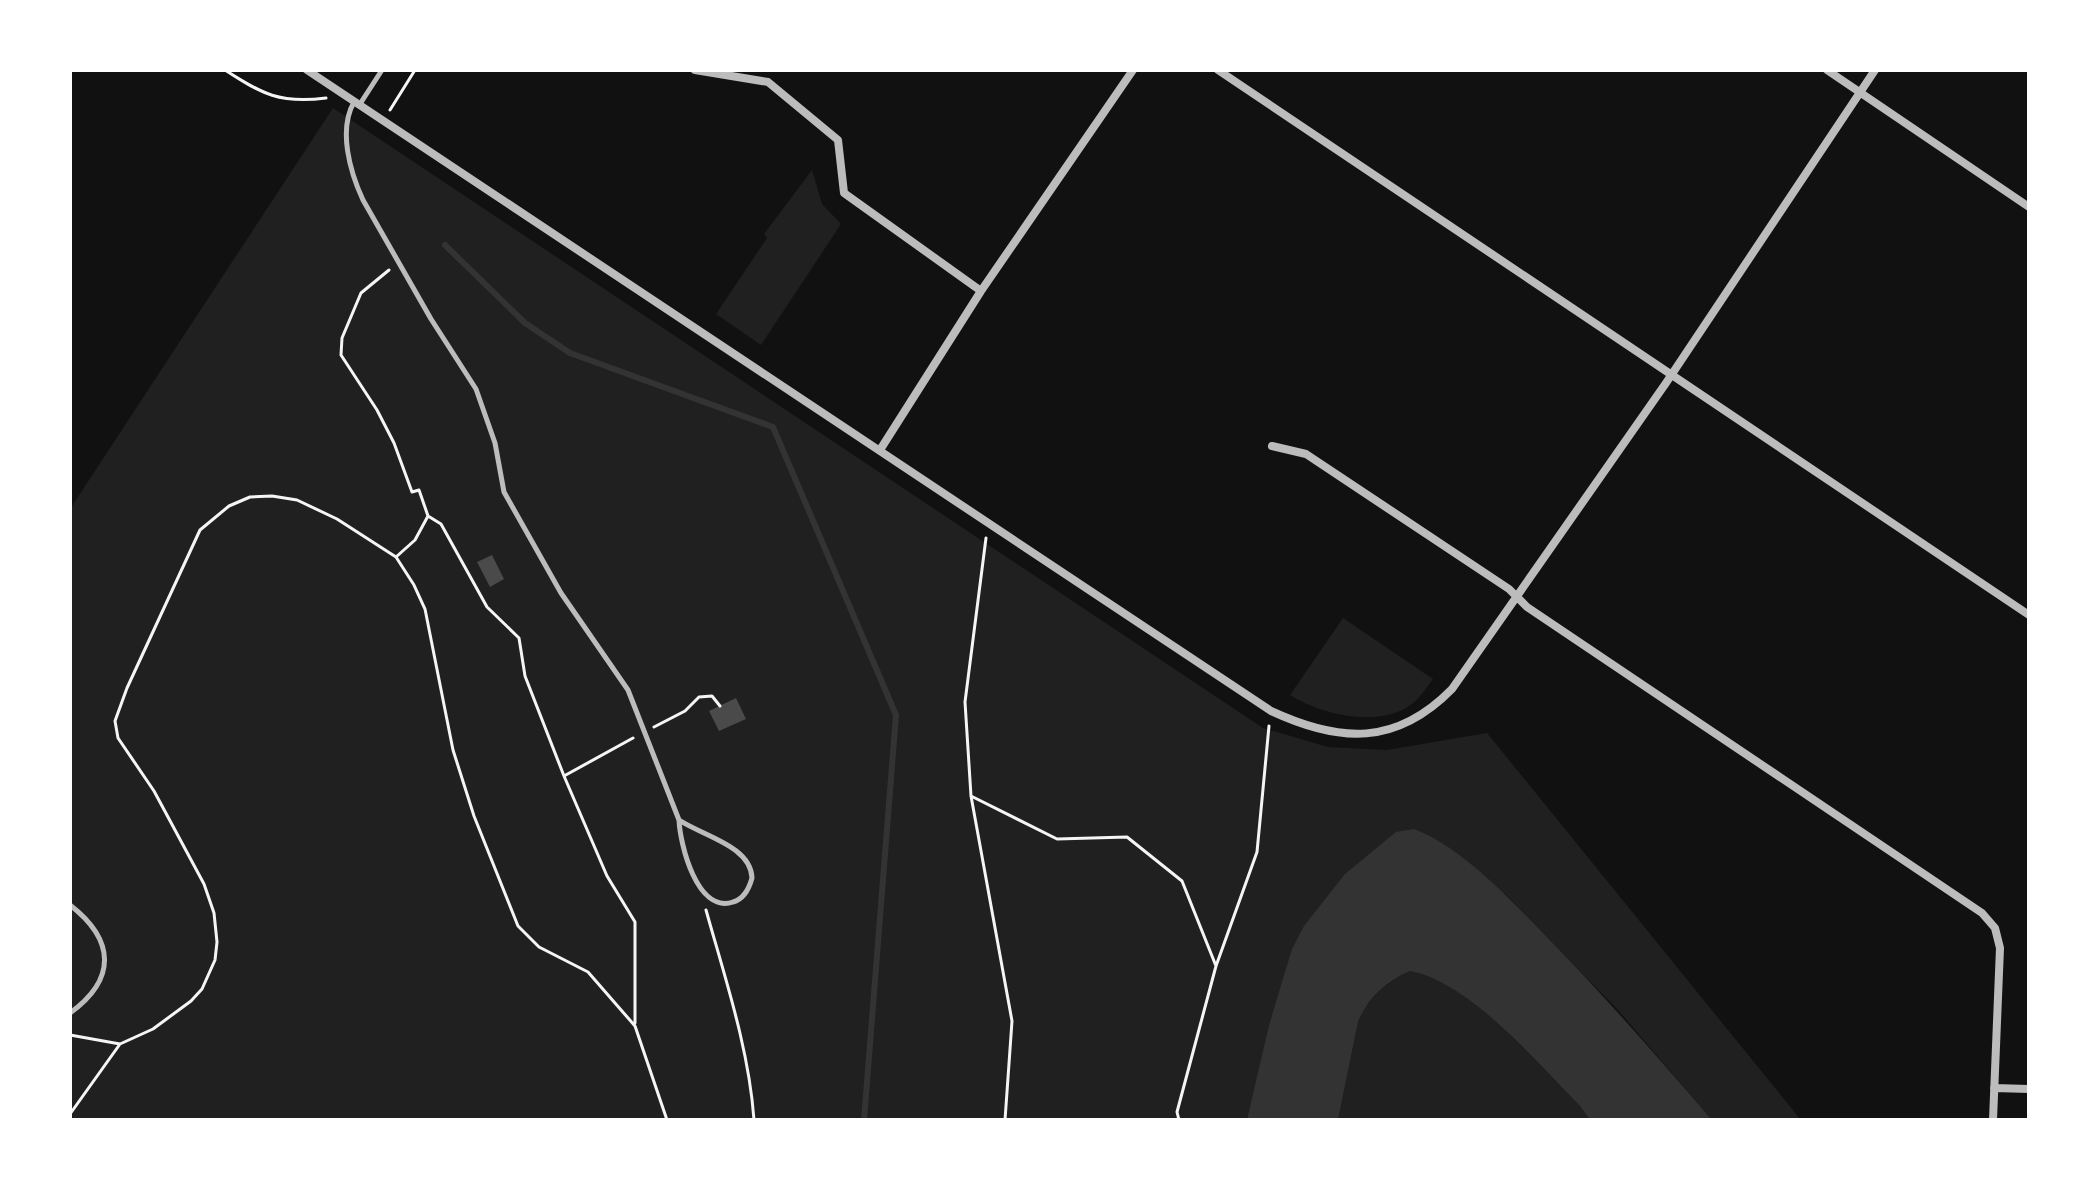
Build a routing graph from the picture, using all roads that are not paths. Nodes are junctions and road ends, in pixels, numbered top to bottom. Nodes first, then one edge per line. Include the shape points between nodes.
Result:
1 (307, 70) edge
2 (382, 70) edge
3 (695, 70) edge
4 (1133, 70) edge
5 (1218, 70) edge
6 (1827, 70) edge
7 (1875, 70) edge
8 (1860, 93) junction
9 (354, 100) junction
10 (2029, 207) edge
11 (981, 291) junction
12 (1672, 375) junction
13 (1272, 446) dead end
14 (880, 450) junction
15 (1518, 598) junction
16 (2029, 615) edge
17 (679, 820) junction
18 (70, 905) edge
19 (70, 1013) edge
20 (1994, 1088) junction
21 (2029, 1089) edge
22 (1993, 1120) edge

1 - 9 street
2 - 9 lane
3 - 11 street via 768,82 838,140 844,193
4 - 11 street
5 - 12 street
6 - 8 street
7 - 8 street
8 - 10 street
8 - 12 street
9 - 14 street
9 - 17 lane via 347,126 355,182 476,389 495,443 504,492 561,593 628,690
11 - 14 street
12 - 15 street
12 - 16 street
13 - 15 street via 1306,454
14 - 15 street via 1271,711 1328,732 1390,730 1432,709
15 - 20 street via 1982,913 1995,928 2000,948
17 - 17 lane via 738,851 752,878 742,897 728,904 714,900 700,885 684,854
18 - 19 lane via 91,924 105,952 98,986
20 - 21 street
20 - 22 street

